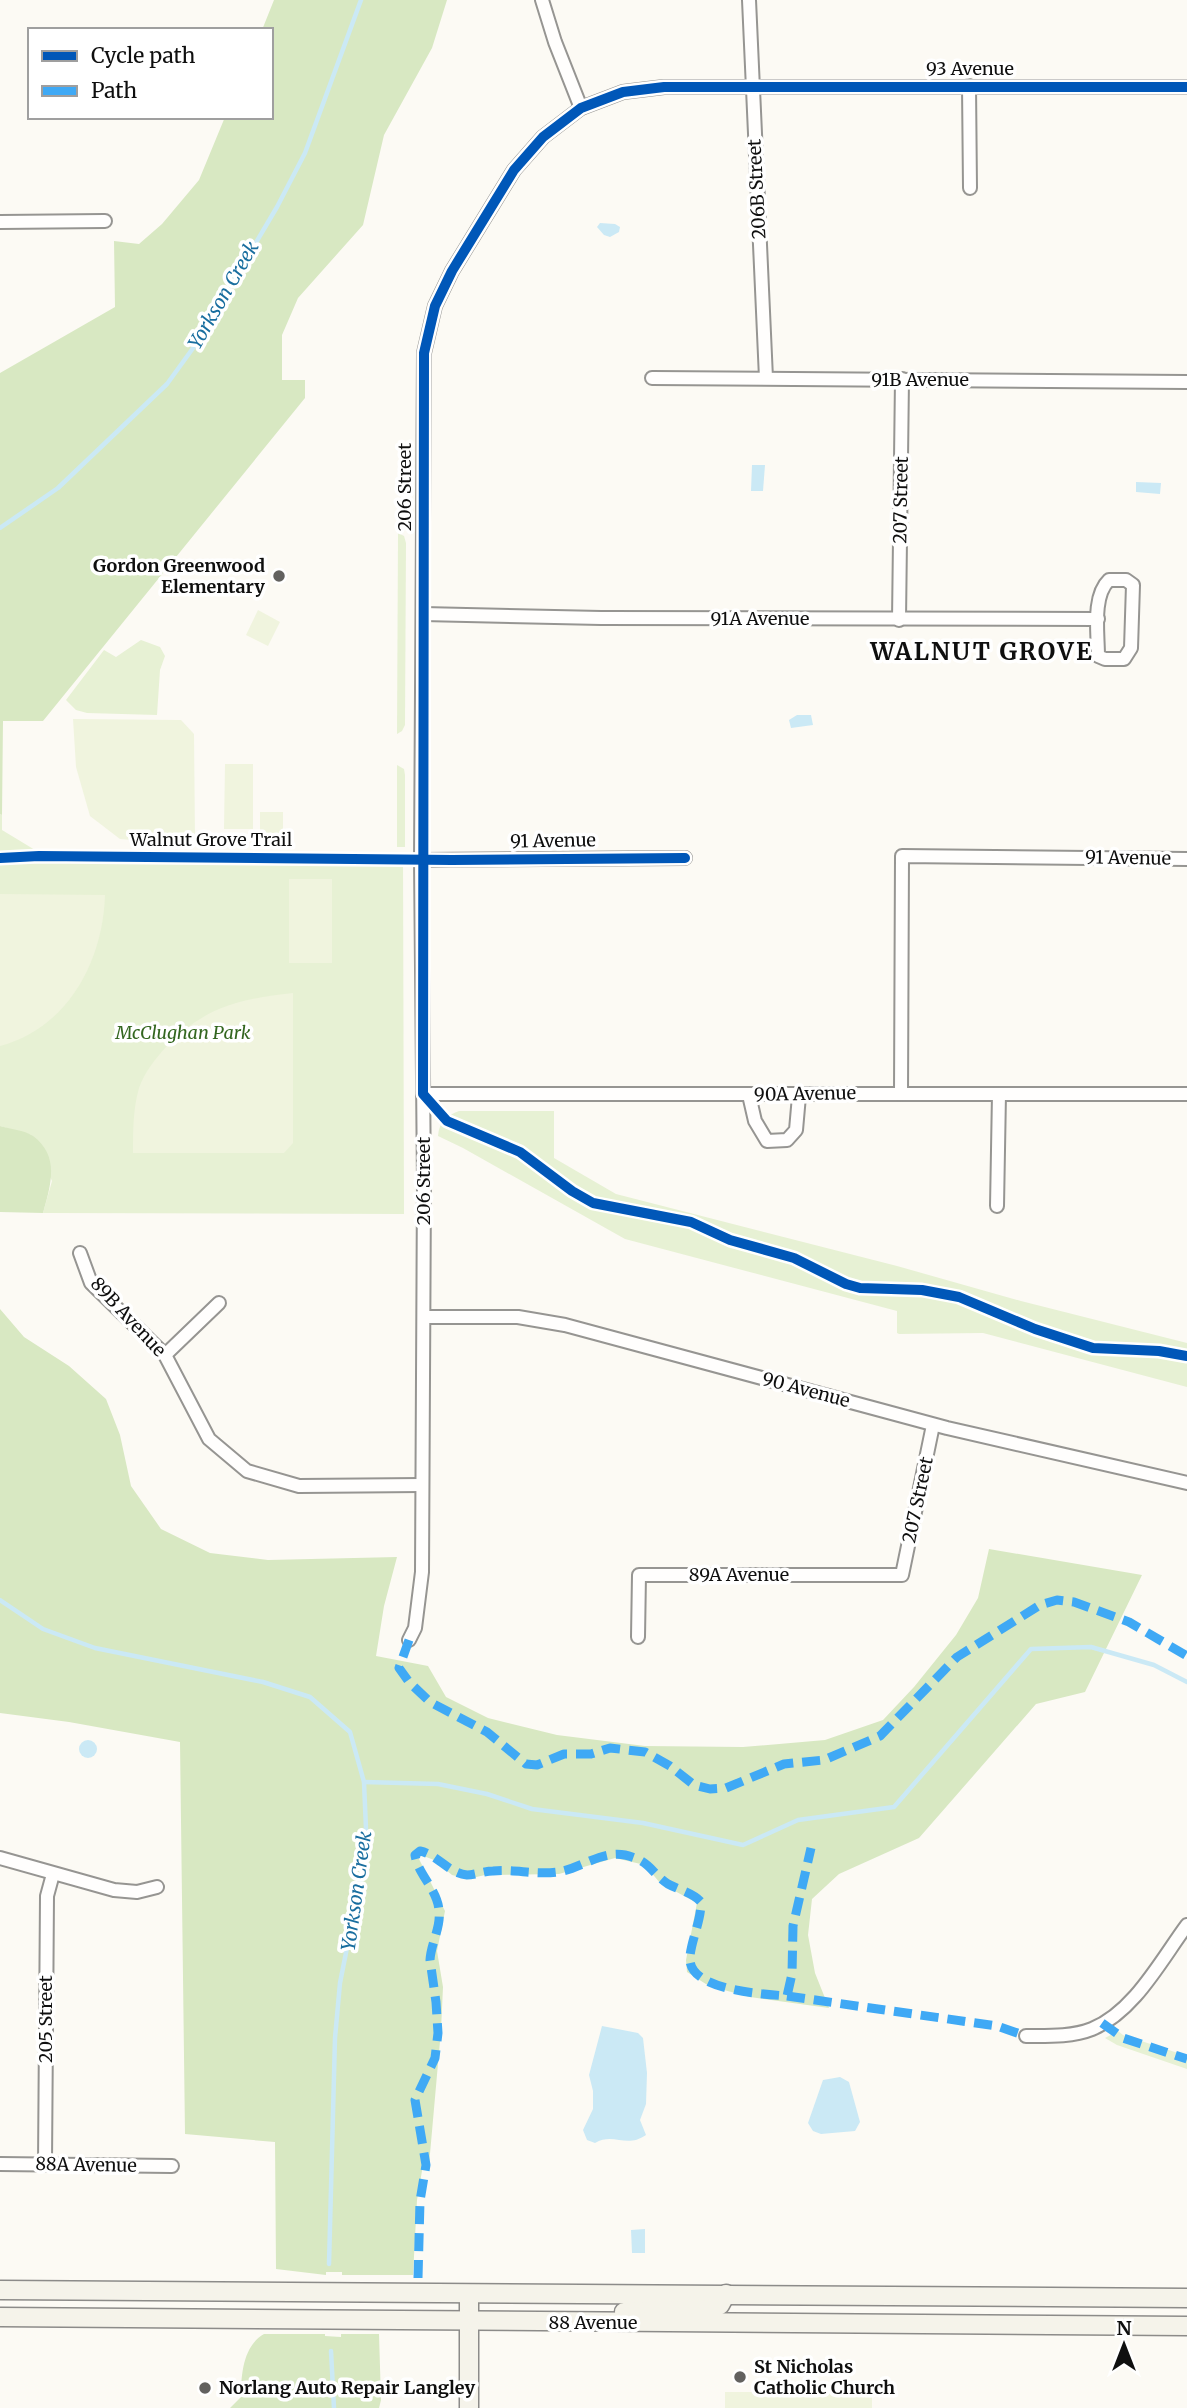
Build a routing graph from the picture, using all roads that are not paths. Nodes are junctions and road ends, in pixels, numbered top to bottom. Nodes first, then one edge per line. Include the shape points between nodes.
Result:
1 (542, 0) edge
2 (749, 0) edge
3 (753, 86) junction
4 (970, 86) junction
5 (1187, 87) edge
6 (581, 108) junction
7 (970, 188) dead end
8 (105, 221) dead end
9 (0, 222) edge
10 (652, 378) dead end
11 (766, 378) junction
12 (902, 379) junction
13 (1187, 382) edge
14 (422, 614) junction
15 (1098, 619) junction
16 (899, 620) junction
17 (685, 858) dead end
18 (1187, 859) edge
19 (421, 860) junction
20 (422, 1094) junction
21 (901, 1094) junction
22 (999, 1094) junction
23 (1187, 1094) edge
24 (749, 1095) junction
25 (799, 1096) junction
26 (997, 1206) dead end
27 (80, 1253) dead end
28 (219, 1303) dead end
29 (424, 1317) junction
30 (165, 1355) junction
31 (933, 1425) junction
32 (1187, 1483) edge
33 (422, 1485) junction
34 (902, 1576) joint
35 (638, 1637) dead end
36 (409, 1640) dead end
37 (0, 1858) edge
38 (53, 1874) junction
39 (157, 1887) dead end
40 (1187, 1925) edge
41 (1026, 2036) dead end
42 (0, 2164) edge
43 (44, 2164) junction
44 (172, 2166) dead end
45 (0, 2290) edge
46 (102, 2291) junction
47 (469, 2294) junction
48 (726, 2294) junction
49 (1187, 2298) edge
50 (0, 2317) edge
51 (102, 2319) junction
52 (469, 2322) junction
53 (581, 2323) junction
54 (1187, 2326) edge
55 (470, 2408) edge

1 - 6 street
2 - 3 street, 206B Street
3 - 4 street, 93 Avenue
3 - 6 street, 206 Street via 664,86 623,92
3 - 11 street, 206B Street
4 - 5 street, 93 Avenue
4 - 7 street
6 - 14 street, 206 Street via 543,137 514,170 435,306 424,353
8 - 9 street
10 - 11 street, 91B Avenue
11 - 12 street, 91B Avenue
12 - 13 street, 91B Avenue
12 - 16 street, 207 Street
14 - 16 street, 91A Avenue
14 - 19 street, 206 Street
15 - 15 street via 1098,656 1124,659 1131,648 1133,585 1109,580 1102,587
15 - 16 street, 91A Avenue
17 - 19 street, 91 Avenue
18 - 21 street, 91 Avenue via 902,856
19 - 20 street, 206 Street
20 - 24 street, 90A Avenue
20 - 29 street, 206 Street
21 - 22 street, 90A Avenue
21 - 25 street, 90A Avenue
22 - 23 street, 90A Avenue
22 - 26 street
24 - 25 street, 90A Avenue
24 - 25 street via 755,1121 767,1142 787,1140 796,1130
27 - 30 street, 89B Avenue via 91,1283
28 - 30 street
29 - 31 street, 90 Avenue via 547,1321
29 - 33 street, 206 Street
30 - 33 street, 89B Avenue via 209,1439 247,1471 299,1486
31 - 32 street, 90 Avenue
31 - 34 street, 207 Street
33 - 36 street, 206 Street via 422,1585
34 - 35 street, 89A Avenue via 639,1575
37 - 38 street
38 - 39 street via 114,1890 137,1892
38 - 43 street, 205 Street via 47,1896
40 - 41 street via 1127,2008 1092,2029
42 - 43 street, 88A Avenue
43 - 44 street, 88A Avenue
45 - 46 main road, 88 Avenue
46 - 47 main road, 88 Avenue
46 - 51 main road
47 - 48 main road, 88 Avenue
47 - 52 main road
48 - 49 main road, 88 Avenue
48 - 53 main road via 713,2309 607,2313
50 - 51 main road, 88 Avenue
51 - 52 main road, 88 Avenue
52 - 53 main road, 88 Avenue
52 - 55 main road
53 - 54 main road, 88 Avenue

